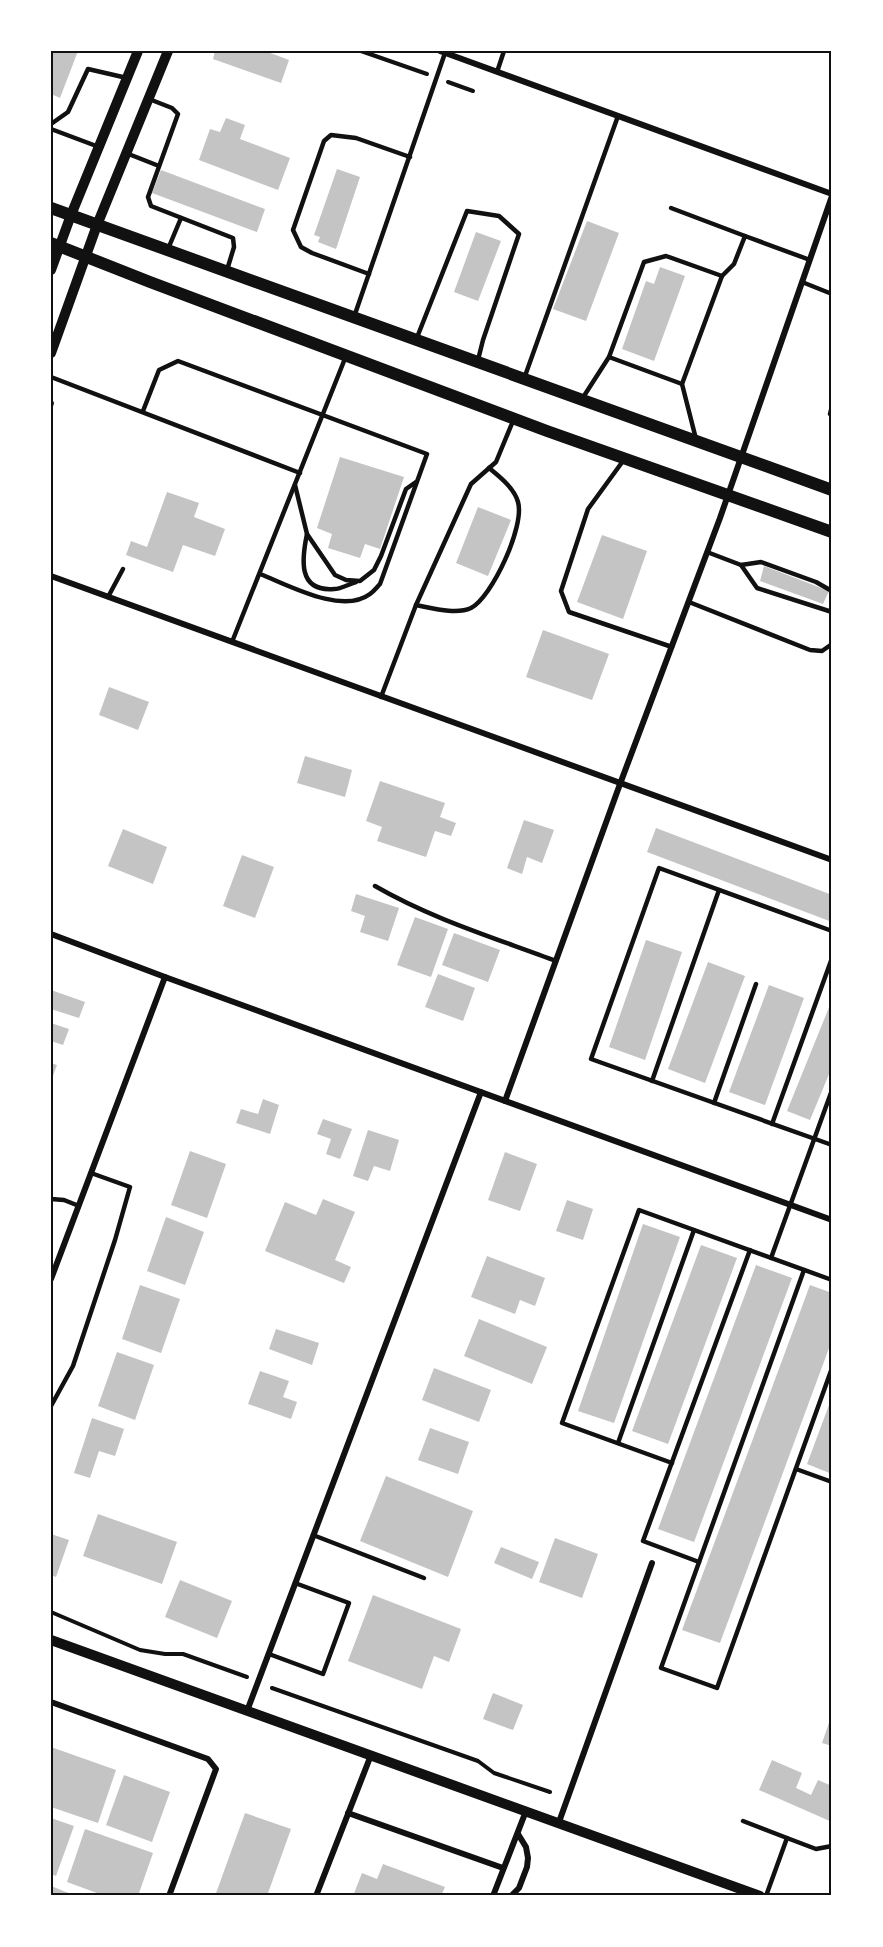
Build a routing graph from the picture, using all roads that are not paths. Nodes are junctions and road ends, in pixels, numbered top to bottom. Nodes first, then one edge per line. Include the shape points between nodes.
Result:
1 (138, 51) edge
2 (168, 51) edge
3 (504, 51) edge
4 (442, 52) edge
5 (497, 72) junction
6 (127, 78) junction
7 (148, 99) junction
8 (618, 116) junction
9 (51, 124) edge
10 (51, 129) edge
11 (99, 147) junction
12 (126, 153) junction
13 (410, 157) junction
14 (159, 166) junction
15 (832, 195) edge
16 (51, 208) edge
17 (671, 208) dead end
18 (70, 215) junction
19 (181, 218) junction
20 (97, 225) junction
21 (745, 236) junction
22 (55, 244) edge
23 (167, 251) junction
24 (86, 256) junction
25 (810, 260) junction
26 (51, 270) edge
27 (226, 273) junction
28 (369, 274) junction
29 (722, 276) junction
30 (802, 282) junction
31 (832, 294) edge
32 (354, 318) junction
33 (415, 341) junction
34 (51, 353) edge
35 (346, 356) junction
36 (609, 357) junction
37 (477, 363) junction
38 (51, 377) edge
39 (524, 379) junction
40 (682, 384) junction
41 (582, 399) junction
42 (832, 406) edge
43 (142, 411) junction
44 (832, 415) edge
45 (323, 416) junction
46 (514, 418) junction
47 (696, 440) junction
48 (742, 456) junction
49 (625, 459) junction
50 (489, 468) junction
51 (300, 473) junction
52 (416, 482) junction
53 (295, 485) junction
54 (832, 490) edge
55 (727, 495) junction
56 (832, 532) edge
57 (307, 534) junction
58 (708, 552) junction
59 (741, 565) junction
60 (123, 569) dead end
61 (260, 574) junction
62 (51, 576) edge
63 (360, 581) junction
64 (832, 593) edge
65 (108, 597) junction
66 (689, 602) junction
67 (416, 606) junction
68 (832, 612) edge
69 (232, 642) junction
70 (832, 644) edge
71 (672, 646) junction
72 (381, 697) junction
73 (620, 784) junction
74 (832, 860) edge
75 (375, 886) dead end
76 (719, 890) junction
77 (832, 931) edge
78 (51, 934) edge
79 (832, 958) edge
80 (556, 961) junction
81 (165, 977) junction
82 (756, 984) dead end
83 (652, 1080) junction
84 (832, 1090) edge
85 (481, 1092) junction
86 (505, 1101) junction
87 (714, 1103) junction
88 (772, 1124) junction
89 (814, 1139) junction
90 (832, 1145) edge
91 (91, 1173) junction
92 (51, 1199) edge
93 (790, 1205) junction
94 (79, 1206) junction
95 (832, 1220) edge
96 (694, 1230) junction
97 (750, 1250) junction
98 (771, 1258) junction
99 (804, 1270) junction
100 (51, 1279) edge
101 (832, 1280) edge
102 (832, 1368) edge
103 (51, 1406) edge
104 (618, 1443) junction
105 (672, 1462) junction
106 (796, 1469) junction
107 (832, 1482) edge
108 (313, 1536) junction
109 (699, 1562) junction
110 (652, 1563) dead end
111 (424, 1578) dead end
112 (295, 1583) junction
113 (52, 1643) edge
114 (269, 1654) junction
115 (51, 1702) edge
116 (247, 1711) junction
117 (371, 1755) junction
118 (526, 1810) junction
119 (348, 1813) junction
120 (742, 1821) dead end
121 (559, 1822) junction
122 (518, 1834) junction
123 (787, 1838) junction
124 (832, 1846) edge
125 (503, 1868) junction
126 (170, 1896) edge
127 (316, 1896) edge
128 (493, 1896) edge
129 (511, 1896) edge
130 (760, 1896) edge
131 (765, 1896) edge

1 - 6 street
2 - 7 street
3 - 5 lane
4 - 5 street
4 - 13 lane
5 - 8 street
6 - 9 lane via 88,69 68,112
6 - 11 street
7 - 12 street
7 - 14 lane via 178,114
8 - 15 street
8 - 39 lane
10 - 11 lane
11 - 18 street
12 - 14 lane
12 - 20 street
13 - 28 lane
13 - 28 lane via 356,138 331,135 324,141 293,231 301,247
14 - 19 lane via 148,197 151,206
15 - 25 street
16 - 18 main road
17 - 21 lane
18 - 20 main road
18 - 22 street
19 - 23 lane
19 - 27 lane via 233,238
20 - 23 main road
20 - 24 street
21 - 25 lane
21 - 29 lane via 734,264
22 - 24 main road
22 - 26 street
23 - 27 main road
24 - 34 street
24 - 35 main road
25 - 30 street
27 - 32 main road
28 - 32 lane
29 - 36 lane via 666,256 644,262
29 - 40 lane
30 - 31 lane
30 - 48 street
32 - 33 main road
33 - 37 main road
33 - 37 lane via 467,211 499,216 519,234
35 - 45 lane
35 - 46 main road
36 - 40 lane
36 - 41 lane
37 - 39 main road
38 - 43 lane
39 - 41 main road
40 - 47 lane
41 - 47 main road
42 - 44 lane
43 - 45 lane via 159,370 178,361
43 - 51 lane
45 - 51 lane
45 - 52 lane via 427,454
46 - 49 main road
46 - 50 lane via 496,462
47 - 48 main road
48 - 54 main road
48 - 55 street
49 - 55 main road
49 - 71 lane via 588,510 561,591 569,612
50 - 67 lane via 471,484
50 - 67 lane via 511,488 520,510 505,562 472,607 453,610
51 - 53 lane
52 - 61 lane via 380,584 369,595 345,603 319,598
52 - 63 lane via 406,489 374,570
53 - 57 lane
53 - 61 lane
55 - 56 main road
55 - 58 street
57 - 63 lane via 335,575
57 - 63 lane via 304,574 311,583 334,589
58 - 59 lane
58 - 66 street
59 - 64 lane via 761,562 816,582
59 - 68 lane via 757,588
60 - 65 lane
61 - 69 lane
62 - 65 street
65 - 69 street
66 - 70 lane via 810,650 822,651
66 - 71 street
67 - 72 lane
69 - 72 street
71 - 73 street
72 - 73 street
73 - 74 street
73 - 80 street
75 - 80 lane via 435,916
76 - 77 lane
76 - 83 lane
76 - 83 lane via 659,868 591,1059
78 - 81 street
79 - 88 lane
80 - 86 street
81 - 85 street
81 - 91 street
82 - 87 lane
83 - 87 lane
84 - 89 lane
85 - 86 street
85 - 108 street
86 - 93 street
87 - 88 lane
88 - 89 lane
89 - 90 lane
89 - 93 lane
91 - 94 street
91 - 103 lane via 130,1187 73,1366
92 - 94 lane
93 - 95 street
93 - 98 lane
94 - 100 street
96 - 97 lane
96 - 104 lane
96 - 104 lane via 639,1210 562,1423
97 - 98 lane
97 - 105 lane
98 - 99 lane
99 - 101 lane
99 - 109 lane
102 - 106 lane
104 - 105 lane
105 - 109 lane via 643,1541
106 - 107 lane
106 - 109 lane via 717,1688 661,1668
108 - 111 lane
108 - 112 street
110 - 121 street
112 - 114 street
112 - 114 lane via 349,1603 327,1664 323,1674
113 - 116 street
114 - 116 street
115 - 126 street via 208,1759 216,1769
116 - 117 street
117 - 118 street
117 - 119 street
118 - 121 street
118 - 122 street
119 - 125 street
119 - 127 street
120 - 123 lane
121 - 130 street
122 - 125 street
122 - 129 street via 526,1847 527,1867 519,1888
123 - 124 lane via 816,1850
123 - 131 lane
125 - 128 street

